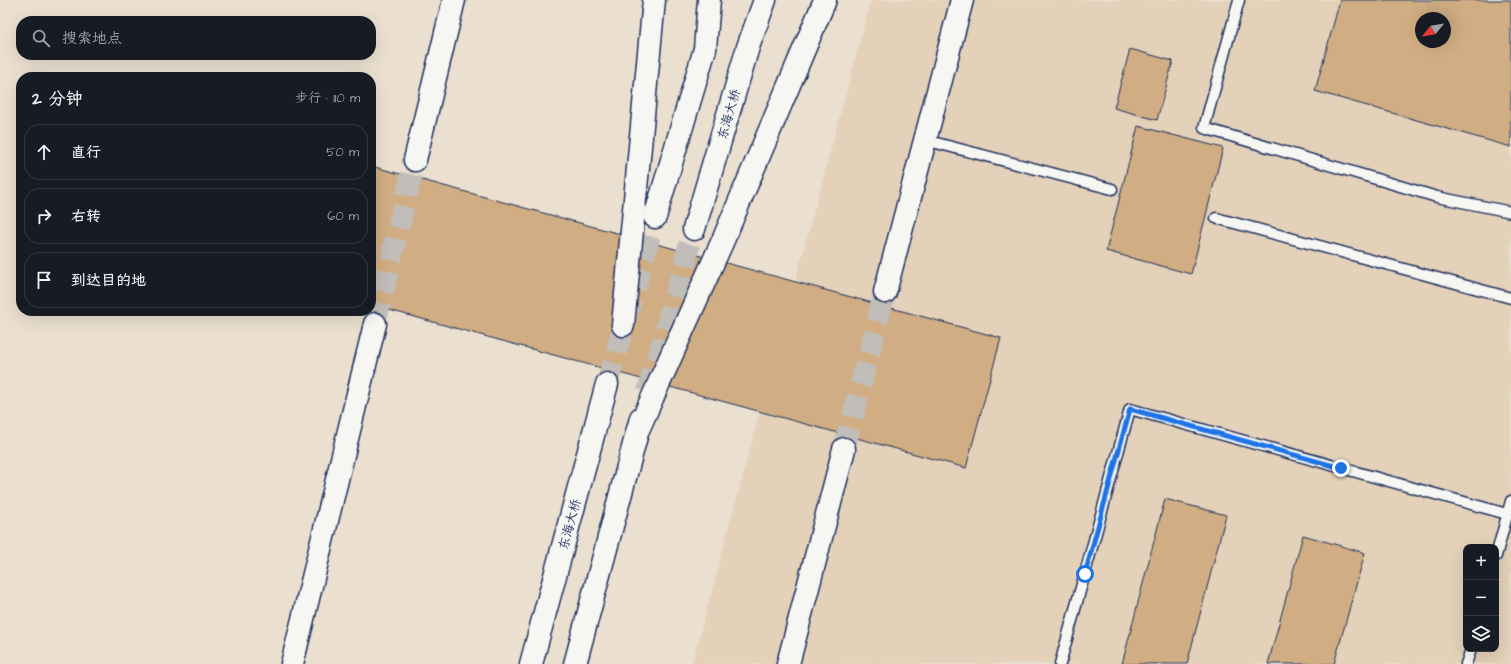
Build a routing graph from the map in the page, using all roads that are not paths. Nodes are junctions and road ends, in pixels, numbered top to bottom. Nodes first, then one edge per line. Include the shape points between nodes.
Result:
1 (454, 0) edge
2 (654, 0) edge
3 (709, 0) edge
4 (765, 0) edge
5 (825, 0) edge
6 (962, 0) edge
7 (1239, 0) edge
8 (925, 140) junction
9 (415, 160) tunnel mouth
10 (1112, 189) dead end
11 (1511, 212) edge
12 (655, 217) tunnel mouth
13 (1216, 218) dead end
14 (694, 229) tunnel mouth
15 (885, 292) tunnel mouth
16 (1511, 298) edge
17 (375, 324) tunnel mouth
18 (623, 325) dead end
19 (607, 384) tunnel mouth
20 (646, 397) tunnel mouth
21 (637, 432) junction
22 (844, 449) tunnel mouth
23 (1511, 501) edge
24 (1507, 514) junction
25 (1499, 545) edge
26 (1469, 652) edge
27 (292, 664) edge
28 (530, 664) edge
29 (575, 664) edge
30 (788, 664) edge
31 (1060, 664) edge
32 (1466, 664) edge

1 - 9 highway
2 - 18 highway
3 - 12 highway via 705,49
4 - 14 highway, 东海大桥 via 748,47
5 - 21 highway via 727,231
6 - 8 highway
7 - 11 lane via 1204,128 1437,197
8 - 10 lane
8 - 15 highway
13 - 16 lane
17 - 27 highway
19 - 28 highway, 东海大桥
20 - 21 highway
21 - 29 highway
22 - 30 highway
23 - 24 lane
24 - 25 lane
24 - 31 lane via 1130,409
26 - 32 lane

